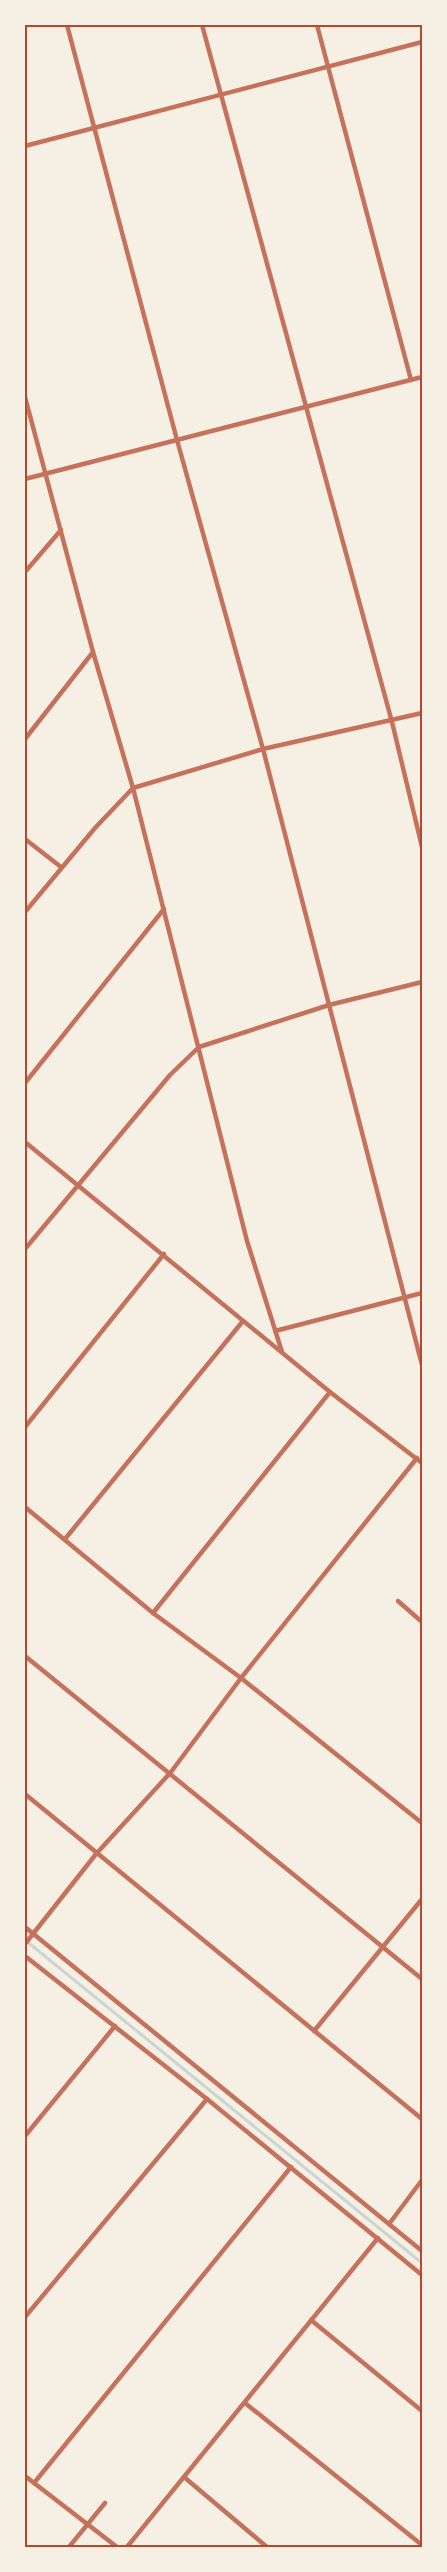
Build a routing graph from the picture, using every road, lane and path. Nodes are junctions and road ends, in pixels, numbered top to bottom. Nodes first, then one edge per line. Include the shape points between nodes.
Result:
1 (67, 25) edge
2 (202, 25) edge
3 (317, 25) edge
4 (422, 42) edge
5 (328, 66) junction
6 (220, 96) junction
7 (96, 128) junction
8 (25, 146) edge
9 (422, 377) edge
10 (412, 380) junction
11 (25, 398) edge
12 (307, 407) junction
13 (177, 440) junction
14 (45, 473) junction
15 (25, 479) edge
16 (61, 530) junction
17 (25, 572) edge
18 (93, 652) junction
19 (422, 713) edge
20 (392, 722) junction
21 (25, 740) edge
22 (263, 749) junction
23 (133, 788) junction
24 (25, 839) edge
25 (422, 848) edge
26 (61, 868) junction
27 (164, 909) junction
28 (25, 912) edge
29 (422, 982) edge
30 (329, 1005) junction
31 (199, 1046) junction
32 (25, 1083) edge
33 (25, 1142) edge
34 (78, 1184) junction
35 (25, 1249) edge
36 (164, 1254) junction
37 (422, 1293) edge
38 (406, 1298) junction
39 (243, 1321) junction
40 (275, 1331) junction
41 (282, 1352) junction
42 (422, 1365) edge
43 (330, 1392) junction
44 (25, 1427) edge
45 (420, 1460) edge
46 (25, 1507) edge
47 (66, 1539) junction
48 (398, 1601) dead end
49 (153, 1613) junction
50 (422, 1622) edge
51 (25, 1656) edge
52 (241, 1678) junction
53 (170, 1772) junction
54 (25, 1794) edge
55 (422, 1823) edge
56 (96, 1854) junction
57 (422, 1898) edge
58 (25, 1927) edge
59 (32, 1936) junction
60 (25, 1944) edge
61 (383, 1947) junction
62 (25, 1956) edge
63 (422, 1979) edge
64 (116, 2026) junction
65 (314, 2031) junction
66 (207, 2099) junction
67 (422, 2119) edge
68 (25, 2136) edge
69 (291, 2167) junction
70 (422, 2180) edge
71 (389, 2224) junction
72 (378, 2238) junction
73 (422, 2251) edge
74 (422, 2275) edge
75 (25, 2317) edge
76 (311, 2320) junction
77 (245, 2403) junction
78 (422, 2411) edge
79 (25, 2476) edge
80 (184, 2477) junction
81 (34, 2483) junction
82 (105, 2503) dead end
83 (87, 2523) junction
84 (422, 2545) edge
85 (69, 2547) edge
86 (117, 2547) edge
87 (127, 2547) edge
88 (267, 2547) edge

1 - 7 street
2 - 6 street
3 - 5 street
4 - 5 street
5 - 6 street
5 - 10 street
6 - 7 street
6 - 12 street
7 - 8 street
7 - 13 street
9 - 10 street
10 - 12 street
11 - 14 street
12 - 13 street
12 - 20 street
13 - 14 street
13 - 22 street
14 - 15 street
14 - 16 street
16 - 17 street
16 - 18 street
18 - 21 street
18 - 23 street
19 - 20 street
20 - 22 street
20 - 25 street
22 - 23 street
22 - 30 street
23 - 26 street
23 - 27 street
24 - 26 street
26 - 28 street
27 - 31 street
27 - 32 street
29 - 30 street
30 - 31 street
30 - 38 street via 367,1160
31 - 34 street via 170,1075
31 - 40 street via 248,1241
33 - 34 street
34 - 35 street
34 - 36 street
36 - 39 street
36 - 44 street
37 - 38 street
38 - 40 street
38 - 42 street
39 - 41 street
39 - 47 street
40 - 41 street
41 - 43 street
43 - 45 street
43 - 49 street
45 - 52 street
46 - 47 street
47 - 49 street
48 - 50 street
49 - 52 street
51 - 53 street
52 - 53 street
52 - 55 street
53 - 56 street
53 - 61 street
54 - 56 street
56 - 59 street
56 - 65 street
57 - 61 street
58 - 59 street
59 - 60 street
59 - 71 street
61 - 63 street
61 - 65 street
62 - 64 street
64 - 66 street
64 - 68 street
65 - 67 street
66 - 69 street
66 - 75 street
69 - 72 street
69 - 81 street
70 - 71 street
71 - 73 street
72 - 74 street
72 - 76 street
76 - 77 street
76 - 78 street
77 - 80 street
77 - 84 street
79 - 81 street
80 - 87 street
80 - 88 street
81 - 83 street
82 - 83 street
83 - 85 street
83 - 86 street

